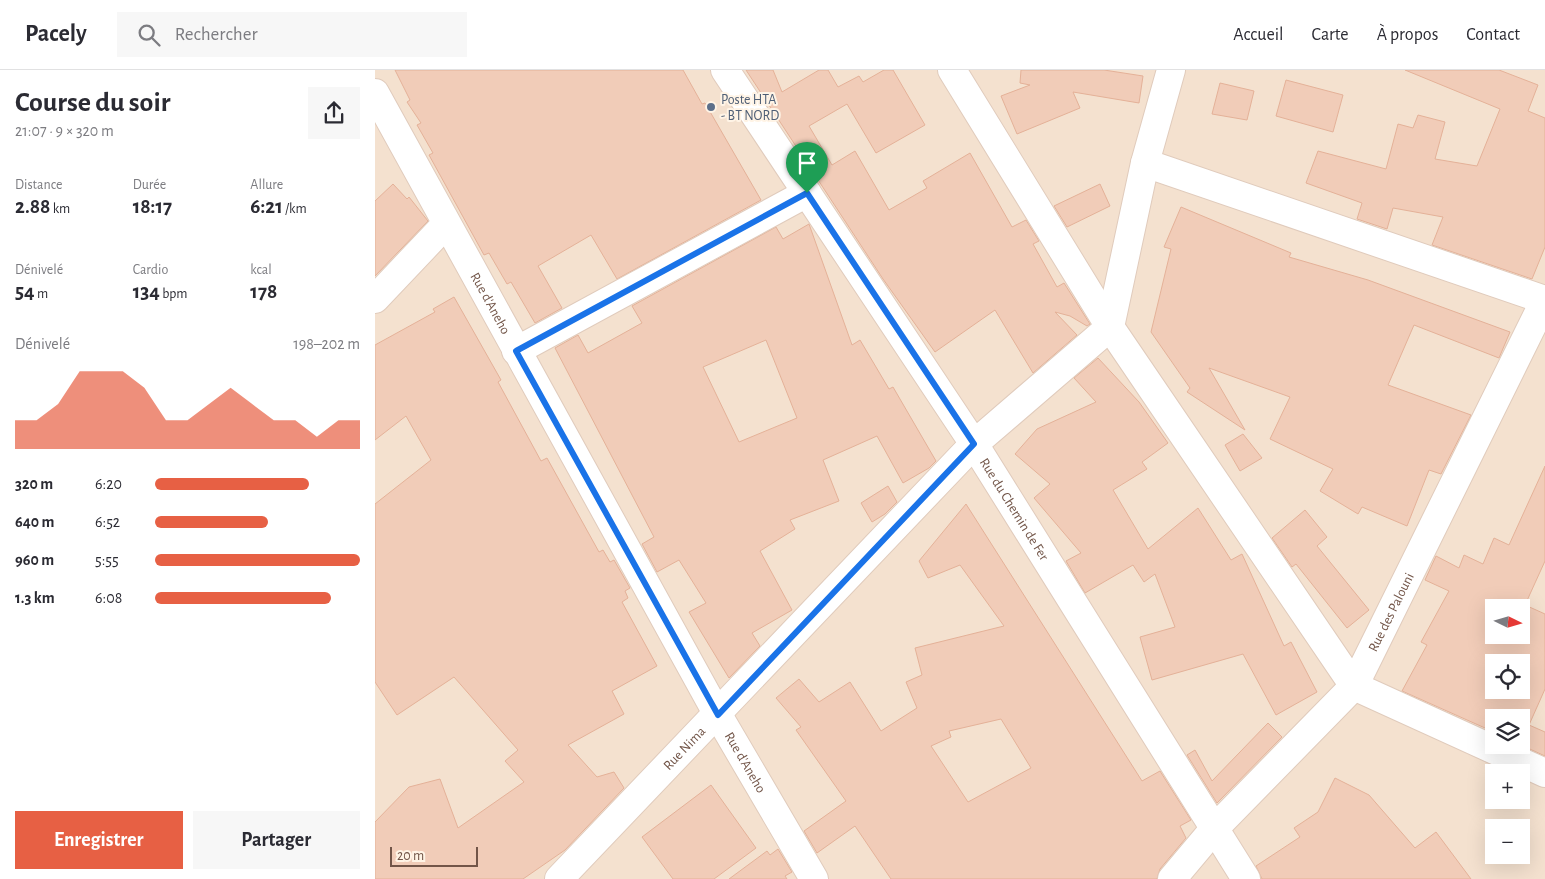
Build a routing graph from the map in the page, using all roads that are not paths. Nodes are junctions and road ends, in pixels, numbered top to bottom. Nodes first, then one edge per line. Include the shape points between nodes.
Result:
1 (725, 70) edge
2 (952, 70) edge
3 (1171, 70) edge
4 (375, 93) edge
5 (1145, 163) junction
6 (807, 193) junction
7 (446, 224) junction
8 (375, 299) edge
9 (1545, 300) edge
10 (1110, 327) junction
11 (516, 351) junction
12 (974, 444) junction
13 (1354, 686) junction
14 (718, 715) junction
15 (1545, 773) edge
16 (1214, 829) junction
17 (559, 879) edge
18 (813, 879) edge
19 (1172, 879) edge
20 (1246, 879) edge

1 - 6 street, Rue du Chemin de Fer
2 - 10 street
3 - 5 street
4 - 7 street, Rue d'Aneho
5 - 9 street
5 - 10 street
6 - 11 street
6 - 12 street, Rue du Chemin de Fer
7 - 8 street
7 - 11 street, Rue d'Aneho
9 - 13 street, Rue des Palouni
10 - 12 street, Rue Nima
10 - 13 street
11 - 14 street, Rue d'Aneho
12 - 14 street, Rue Nima
12 - 16 street, Rue du Chemin de Fer
13 - 15 street
13 - 16 street, Rue des Palouni
14 - 17 street, Rue Nima
14 - 18 street, Rue d'Aneho
16 - 19 street, Rue des Palouni
16 - 20 street, Rue du Chemin de Fer

